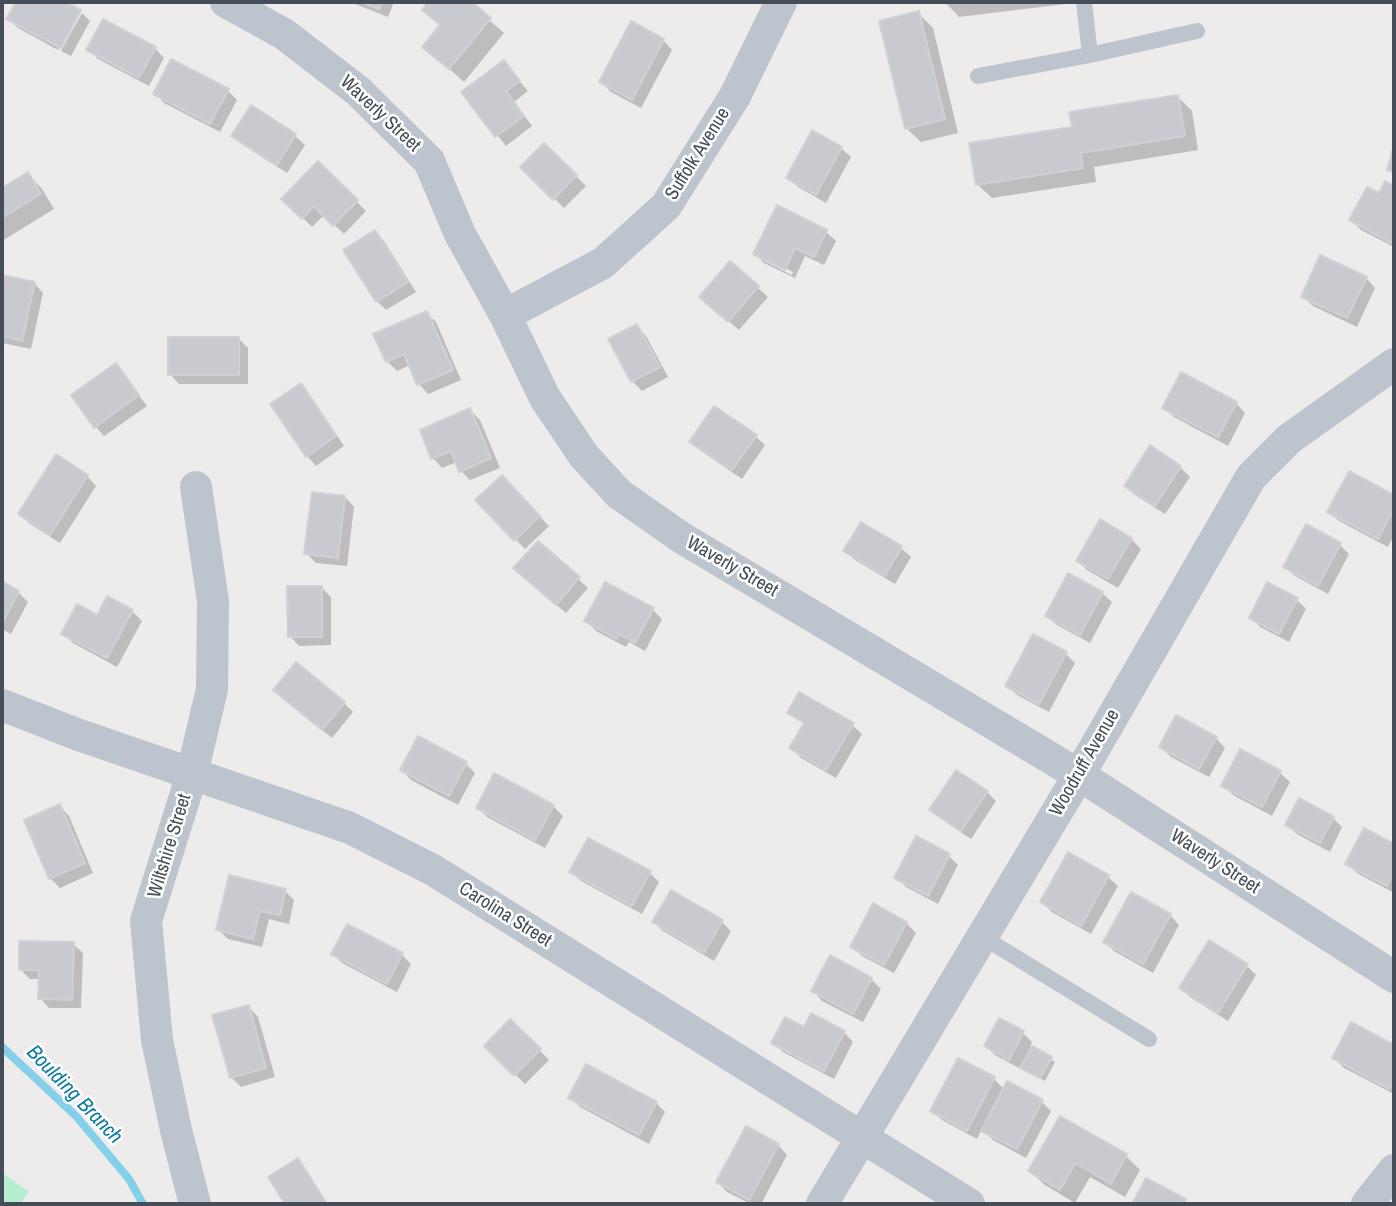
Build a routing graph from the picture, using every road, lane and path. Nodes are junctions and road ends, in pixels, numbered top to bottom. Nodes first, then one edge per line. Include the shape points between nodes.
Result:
1 (226, 2) edge
2 (781, 2) edge
3 (1084, 2) edge
4 (1197, 31) dead end
5 (1090, 55) junction
6 (978, 76) dead end
7 (505, 315) junction
8 (1394, 364) edge
9 (196, 487) dead end
10 (2, 705) edge
11 (192, 774) junction
12 (1079, 775) junction
13 (981, 936) junction
14 (1394, 977) edge
15 (1149, 1039) dead end
16 (861, 1137) junction
17 (1394, 1170) edge
18 (195, 1204) edge
19 (821, 1204) edge
20 (969, 1204) edge
21 (1367, 1204) edge

1 - 7 street, Waverly Street via 284,34 358,91 429,161 460,234
2 - 7 street, Suffolk Avenue via 735,96 666,206 603,263
3 - 5 lane
4 - 5 lane
5 - 6 lane
7 - 12 street, Waverly Street via 545,398 584,456 618,494 682,538
8 - 12 street, Woodruff Avenue via 1289,439 1251,478
9 - 11 street, Wiltshire Street via 213,601 212,689
10 - 11 street, Carolina Street
11 - 16 street, Carolina Street via 350,828 433,870
11 - 18 street, Wiltshire Street via 146,921 157,1040
12 - 13 street, Woodruff Avenue
12 - 14 street, Waverly Street
13 - 15 lane
13 - 16 street, Woodruff Avenue
16 - 19 street, Woodruff Avenue
16 - 20 street, Carolina Street
17 - 21 street

